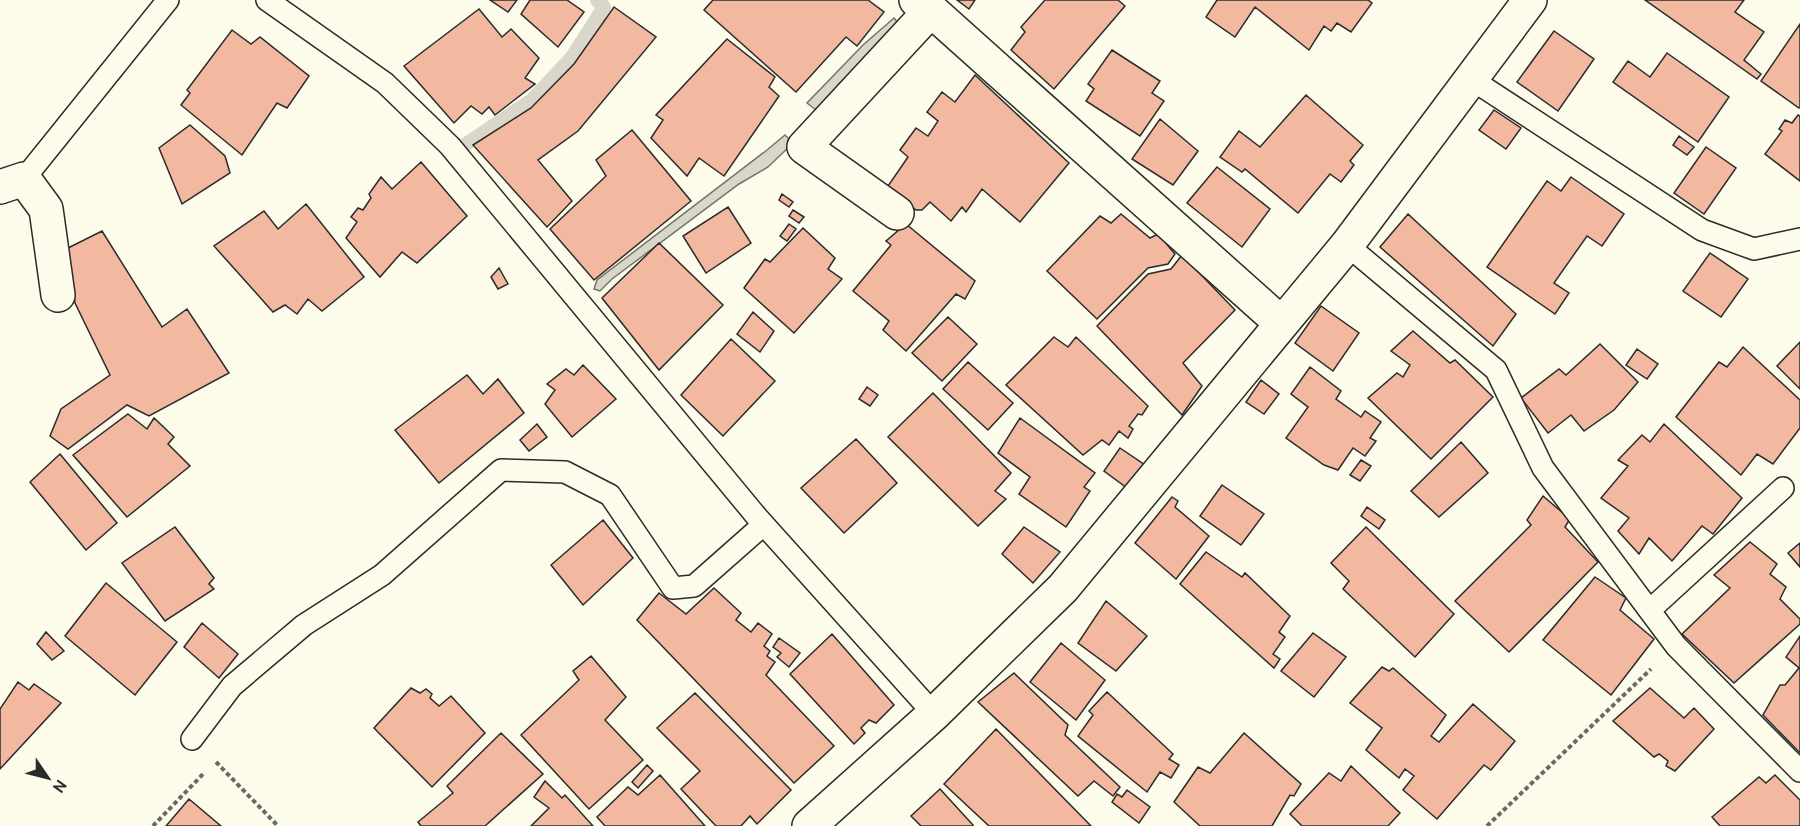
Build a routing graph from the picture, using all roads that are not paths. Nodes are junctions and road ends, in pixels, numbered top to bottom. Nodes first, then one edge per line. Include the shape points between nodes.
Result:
1 (168, 0) edge
2 (267, 0) edge
3 (1530, 0) edge
4 (924, 5) edge
5 (1471, 79) junction
6 (12, 183) edge
7 (897, 213) dead end
8 (1800, 240) edge
9 (1347, 245) junction
10 (58, 295) dead end
11 (1281, 323) junction
12 (1783, 488) dead end
13 (764, 525) junction
14 (1650, 610) junction
15 (934, 714) junction
16 (192, 739) road end
17 (1800, 771) edge
18 (809, 826) edge

1 - 6 lane
2 - 13 lane via 385,83 450,146
3 - 5 street
4 - 7 street via 804,147
4 - 11 street
5 - 8 lane via 1702,230 1754,249
5 - 9 street
6 - 10 street via 46,209
9 - 11 street
9 - 14 lane via 1496,370 1543,468
11 - 15 street via 1063,588
12 - 14 lane
13 - 15 lane
13 - 16 lane via 694,586 673,588 610,495 565,472 501,470 382,575 304,625 232,686
14 - 17 lane via 1676,646
15 - 18 street

